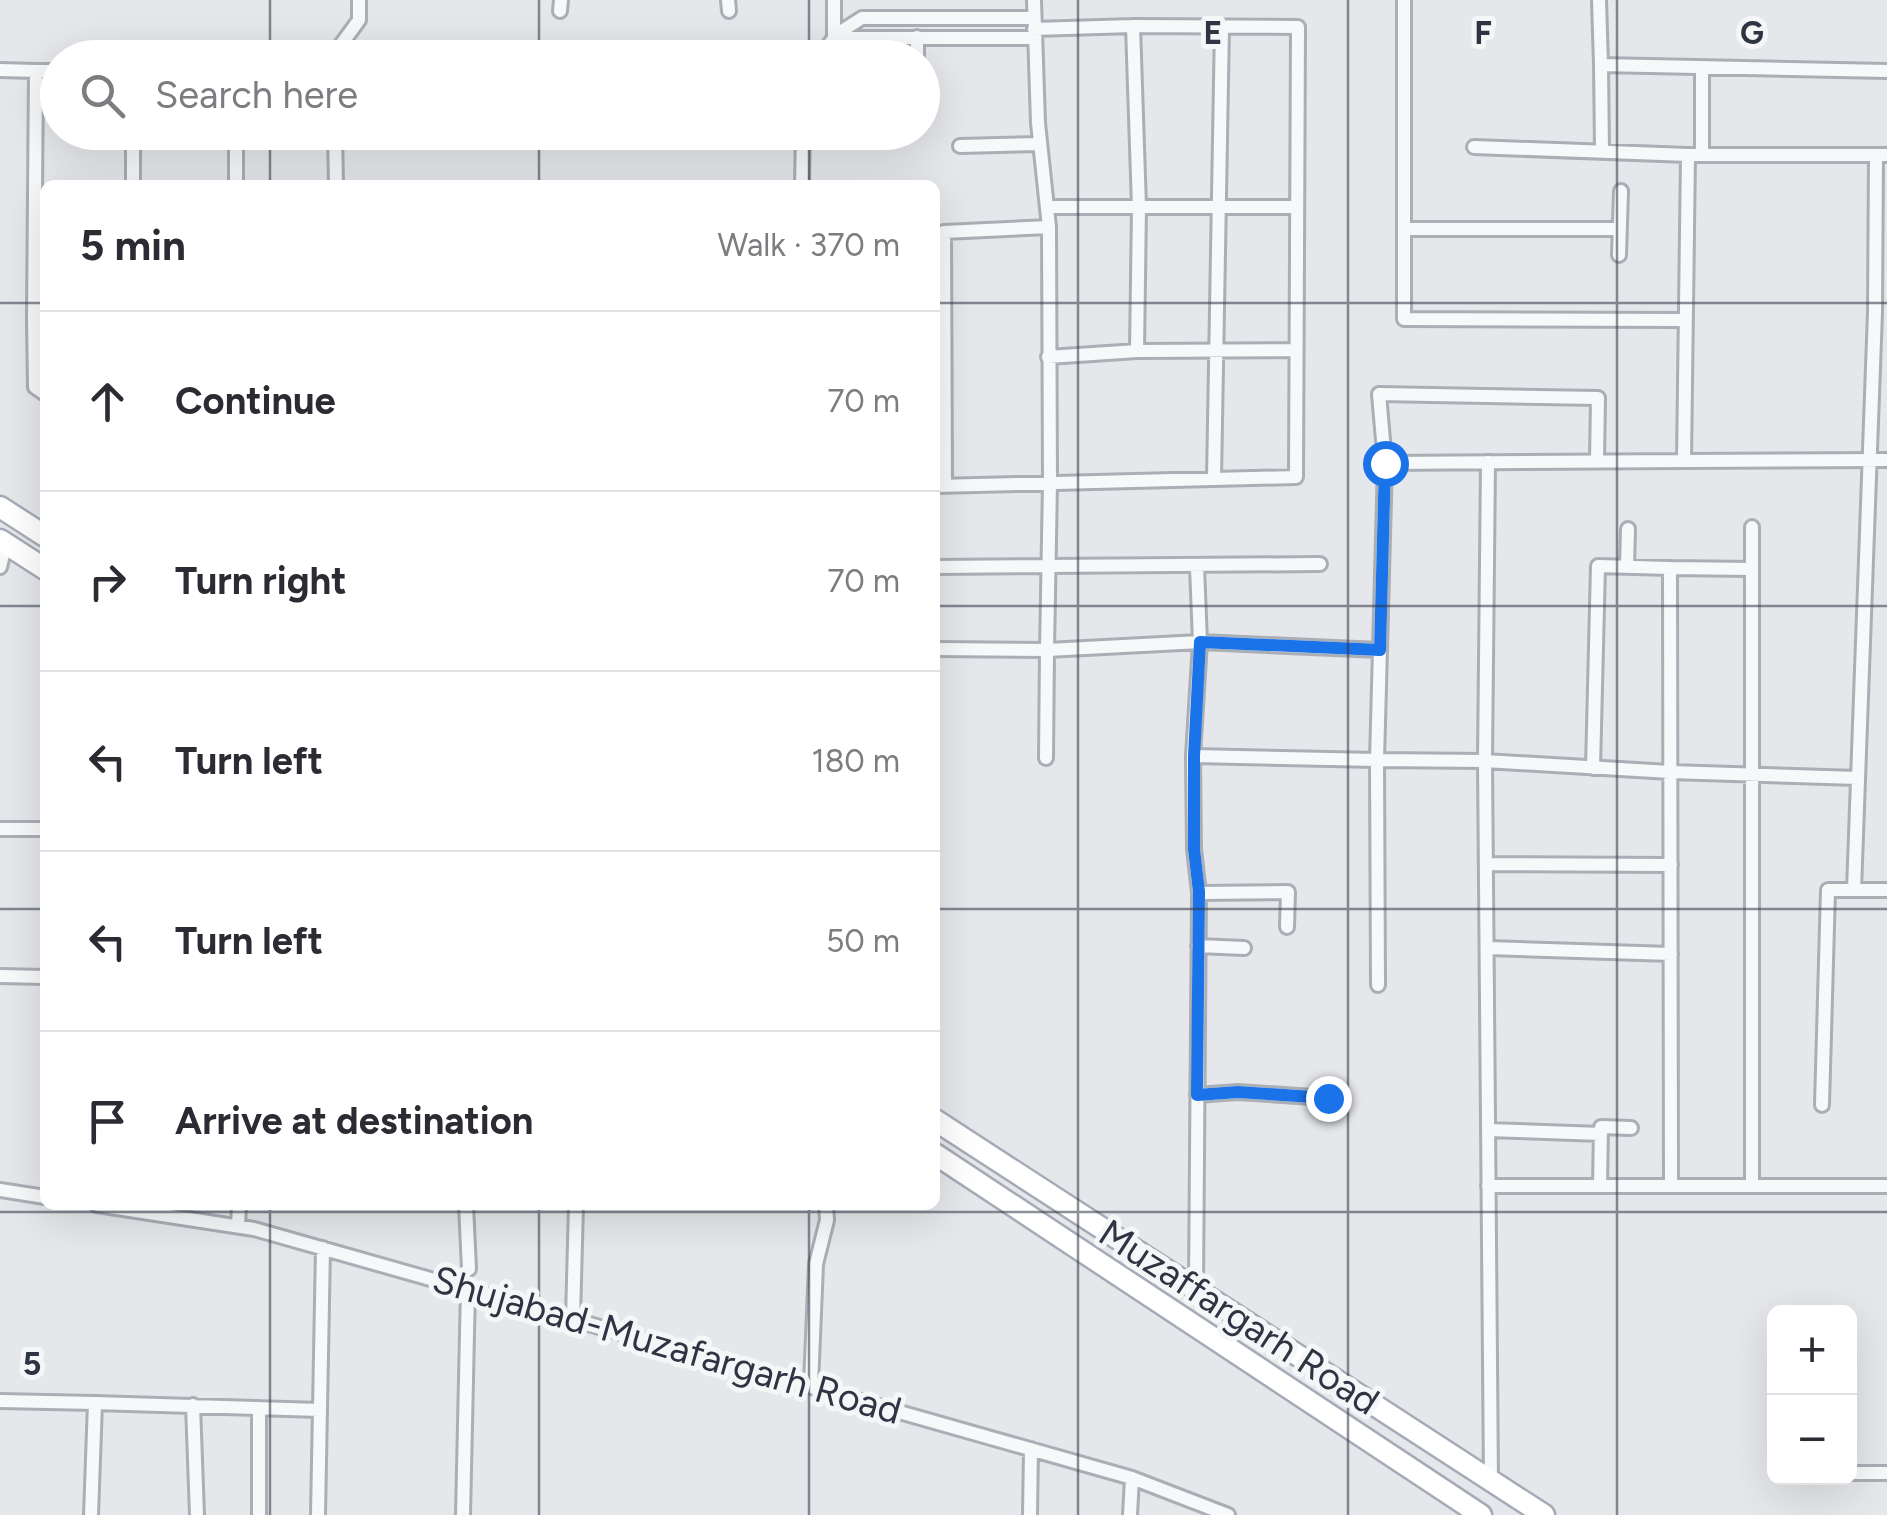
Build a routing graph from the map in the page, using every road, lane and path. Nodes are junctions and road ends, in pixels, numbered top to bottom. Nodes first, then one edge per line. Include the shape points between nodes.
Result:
1 (358, 0) edge
2 (834, 0) edge
3 (935, 0) edge
4 (1034, 0) edge
5 (1404, 0) edge
6 (1599, 0) edge
7 (935, 18) junction
8 (1133, 26) junction
9 (1222, 26) junction
10 (1034, 28) junction
11 (834, 38) junction
12 (917, 38) joint
13 (344, 40) edge
14 (1601, 65) junction
15 (1702, 68) junction
16 (0, 70) edge
17 (1887, 70) edge
18 (36, 71) junction
19 (40, 71) edge
20 (1040, 144) junction
21 (960, 146) dead end
22 (1474, 147) dead end
23 (133, 150) edge
24 (236, 150) edge
25 (335, 150) edge
26 (803, 150) edge
27 (1602, 150) junction
28 (1695, 155) junction
29 (1882, 155) edge
30 (133, 180) edge
31 (236, 180) edge
32 (336, 180) edge
33 (802, 180) edge
34 (1622, 192) dead end
35 (1218, 206) junction
36 (1139, 207) junction
37 (1297, 207) junction
38 (1048, 208) junction
39 (1049, 227) junction
40 (1404, 229) junction
41 (1620, 229) junction
42 (940, 230) edge
43 (1620, 255) dead end
44 (40, 319) edge
45 (1686, 320) junction
46 (1218, 350) junction
47 (1296, 350) junction
48 (1137, 351) junction
49 (1048, 357) junction
50 (40, 390) edge
51 (1887, 460) edge
52 (1684, 461) junction
53 (1870, 461) junction
54 (1488, 462) junction
55 (1597, 462) junction
56 (1385, 463) junction
57 (1214, 479) junction
58 (1050, 483) junction
59 (940, 486) edge
60 (0, 507) edge
61 (1752, 527) dead end
62 (1628, 529) dead end
63 (40, 533) edge
64 (3, 542) edge
65 (1320, 564) dead end
66 (40, 566) edge
67 (940, 567) edge
68 (1048, 567) junction
69 (1197, 567) junction
70 (1627, 567) junction
71 (0, 568) edge
72 (1670, 568) junction
73 (1752, 569) junction
74 (1200, 642) junction
75 (940, 649) edge
76 (1047, 650) junction
77 (1380, 650) junction
78 (1194, 756) junction
79 (1046, 758) dead end
80 (1377, 760) junction
81 (1486, 761) junction
82 (1592, 768) junction
83 (1670, 772) junction
84 (1752, 775) junction
85 (1858, 778) junction
86 (0, 829) edge
87 (40, 829) edge
88 (1487, 864) junction
89 (1671, 865) junction
90 (1854, 890) junction
91 (1887, 890) edge
92 (1199, 892) junction
93 (1287, 927) dead end
94 (1198, 946) junction
95 (1244, 948) dead end
96 (1489, 948) junction
97 (1671, 954) junction
98 (0, 976) edge
99 (40, 976) edge
100 (1378, 985) dead end
101 (1197, 1095) junction
102 (1328, 1098) dead end
103 (1822, 1105) dead end
104 (940, 1123) edge
105 (1631, 1128) dead end
106 (1488, 1130) junction
107 (1601, 1134) junction
108 (940, 1157) edge
109 (1488, 1186) junction
110 (1600, 1186) junction
111 (1671, 1186) junction
112 (1752, 1186) junction
113 (1887, 1186) edge
114 (0, 1190) edge
115 (40, 1196) edge
116 (147, 1210) edge
117 (239, 1210) edge
118 (466, 1210) edge
119 (576, 1210) edge
120 (826, 1210) edge
121 (238, 1226) junction
122 (323, 1248) junction
123 (468, 1269) dead end
124 (1196, 1286) junction
125 (468, 1288) junction
126 (573, 1318) junction
127 (811, 1385) junction
128 (0, 1401) edge
129 (94, 1403) junction
130 (194, 1405) junction
131 (260, 1408) junction
132 (320, 1410) junction
133 (1031, 1448) junction
134 (1887, 1472) edge
135 (1857, 1473) edge
136 (1132, 1478) junction
137 (1492, 1481) junction
138 (92, 1515) edge
139 (196, 1515) edge
140 (259, 1515) edge
141 (318, 1515) edge
142 (463, 1515) edge
143 (1030, 1515) edge
144 (1130, 1515) edge
145 (1228, 1515) edge
146 (1481, 1515) edge
147 (1544, 1515) edge

1 - 13 street via 358,20
2 - 11 street
3 - 7 street
4 - 10 street
5 - 40 street
6 - 14 street
7 - 10 street
7 - 11 street via 862,18
8 - 9 street
8 - 10 street
8 - 36 street
9 - 35 street
9 - 37 street via 1298,27
10 - 12 street
10 - 20 street
11 - 12 street
14 - 15 street
14 - 27 street
15 - 17 street
15 - 28 street
16 - 18 street
18 - 19 street
18 - 44 street
20 - 21 street
20 - 38 street
22 - 27 street
23 - 30 street
24 - 31 street
25 - 32 street
26 - 33 street
27 - 28 street
28 - 29 street
28 - 45 street
29 - 53 street
34 - 41 street
35 - 36 street
35 - 37 street
35 - 46 street
36 - 38 street
36 - 48 street
37 - 47 street
38 - 39 street
39 - 42 street
39 - 49 street
40 - 41 street
40 - 45 street via 1404,319
41 - 43 street
44 - 50 street
45 - 52 street
46 - 47 street
46 - 48 street
46 - 57 street
47 - 57 street via 1296,477
48 - 49 street
49 - 58 street
51 - 53 street
52 - 53 street
52 - 55 street
53 - 85 street
54 - 55 street
54 - 56 street
54 - 81 street
55 - 56 street via 1598,398 1378,394
56 - 77 street
57 - 58 street
58 - 59 street
58 - 68 street
60 - 63 main road
61 - 73 street
62 - 70 street
64 - 66 main road
64 - 71 street
65 - 69 street
67 - 68 street
68 - 69 street
68 - 76 street
69 - 74 street
70 - 72 street
70 - 82 street via 1598,566
72 - 73 street
72 - 83 street
73 - 84 street
74 - 76 street
74 - 77 street
74 - 78 street
75 - 76 street
76 - 79 street
77 - 80 street
78 - 80 street
78 - 92 street
80 - 81 street
80 - 100 street
81 - 82 street
81 - 88 street
82 - 83 street
83 - 84 street
83 - 89 street
84 - 85 street
84 - 112 street
85 - 90 street
86 - 87 street
88 - 89 street
88 - 96 street
89 - 97 street
90 - 91 street
90 - 103 street via 1828,890
92 - 93 street via 1288,892
92 - 94 street
94 - 95 street
94 - 101 street
96 - 97 street
96 - 106 street
97 - 111 street
98 - 99 street
101 - 102 street
101 - 124 street
104 - 124 main road, Muzaffargarh Road
105 - 107 street via 1601,1127
106 - 107 street
106 - 109 street
107 - 110 street
108 - 146 main road, Muzaffargarh Road
109 - 110 street
109 - 137 street
110 - 111 street
111 - 112 street
112 - 113 street
114 - 115 street
116 - 121 street, Shujabad-Muzafargarh Road
117 - 121 street
118 - 123 street
119 - 126 street
120 - 127 street via 816,1264
121 - 122 street, Shujabad-Muzafargarh Road
122 - 125 street, Shujabad-Muzafargarh Road
122 - 132 street
124 - 137 main road, Muzaffargarh Road
125 - 126 street, Shujabad-Muzafargarh Road
125 - 142 street
126 - 127 street, Shujabad-Muzafargarh Road
127 - 133 street, Shujabad-Muzafargarh Road
128 - 129 street
129 - 130 street
129 - 138 street
130 - 131 street
130 - 139 street
131 - 132 street
131 - 140 street
132 - 141 street
133 - 136 street, Shujabad-Muzafargarh Road
133 - 143 street
134 - 135 street
136 - 144 street
136 - 145 street, Shujabad-Muzafargarh Road
137 - 147 main road, Muzaffargarh Road

